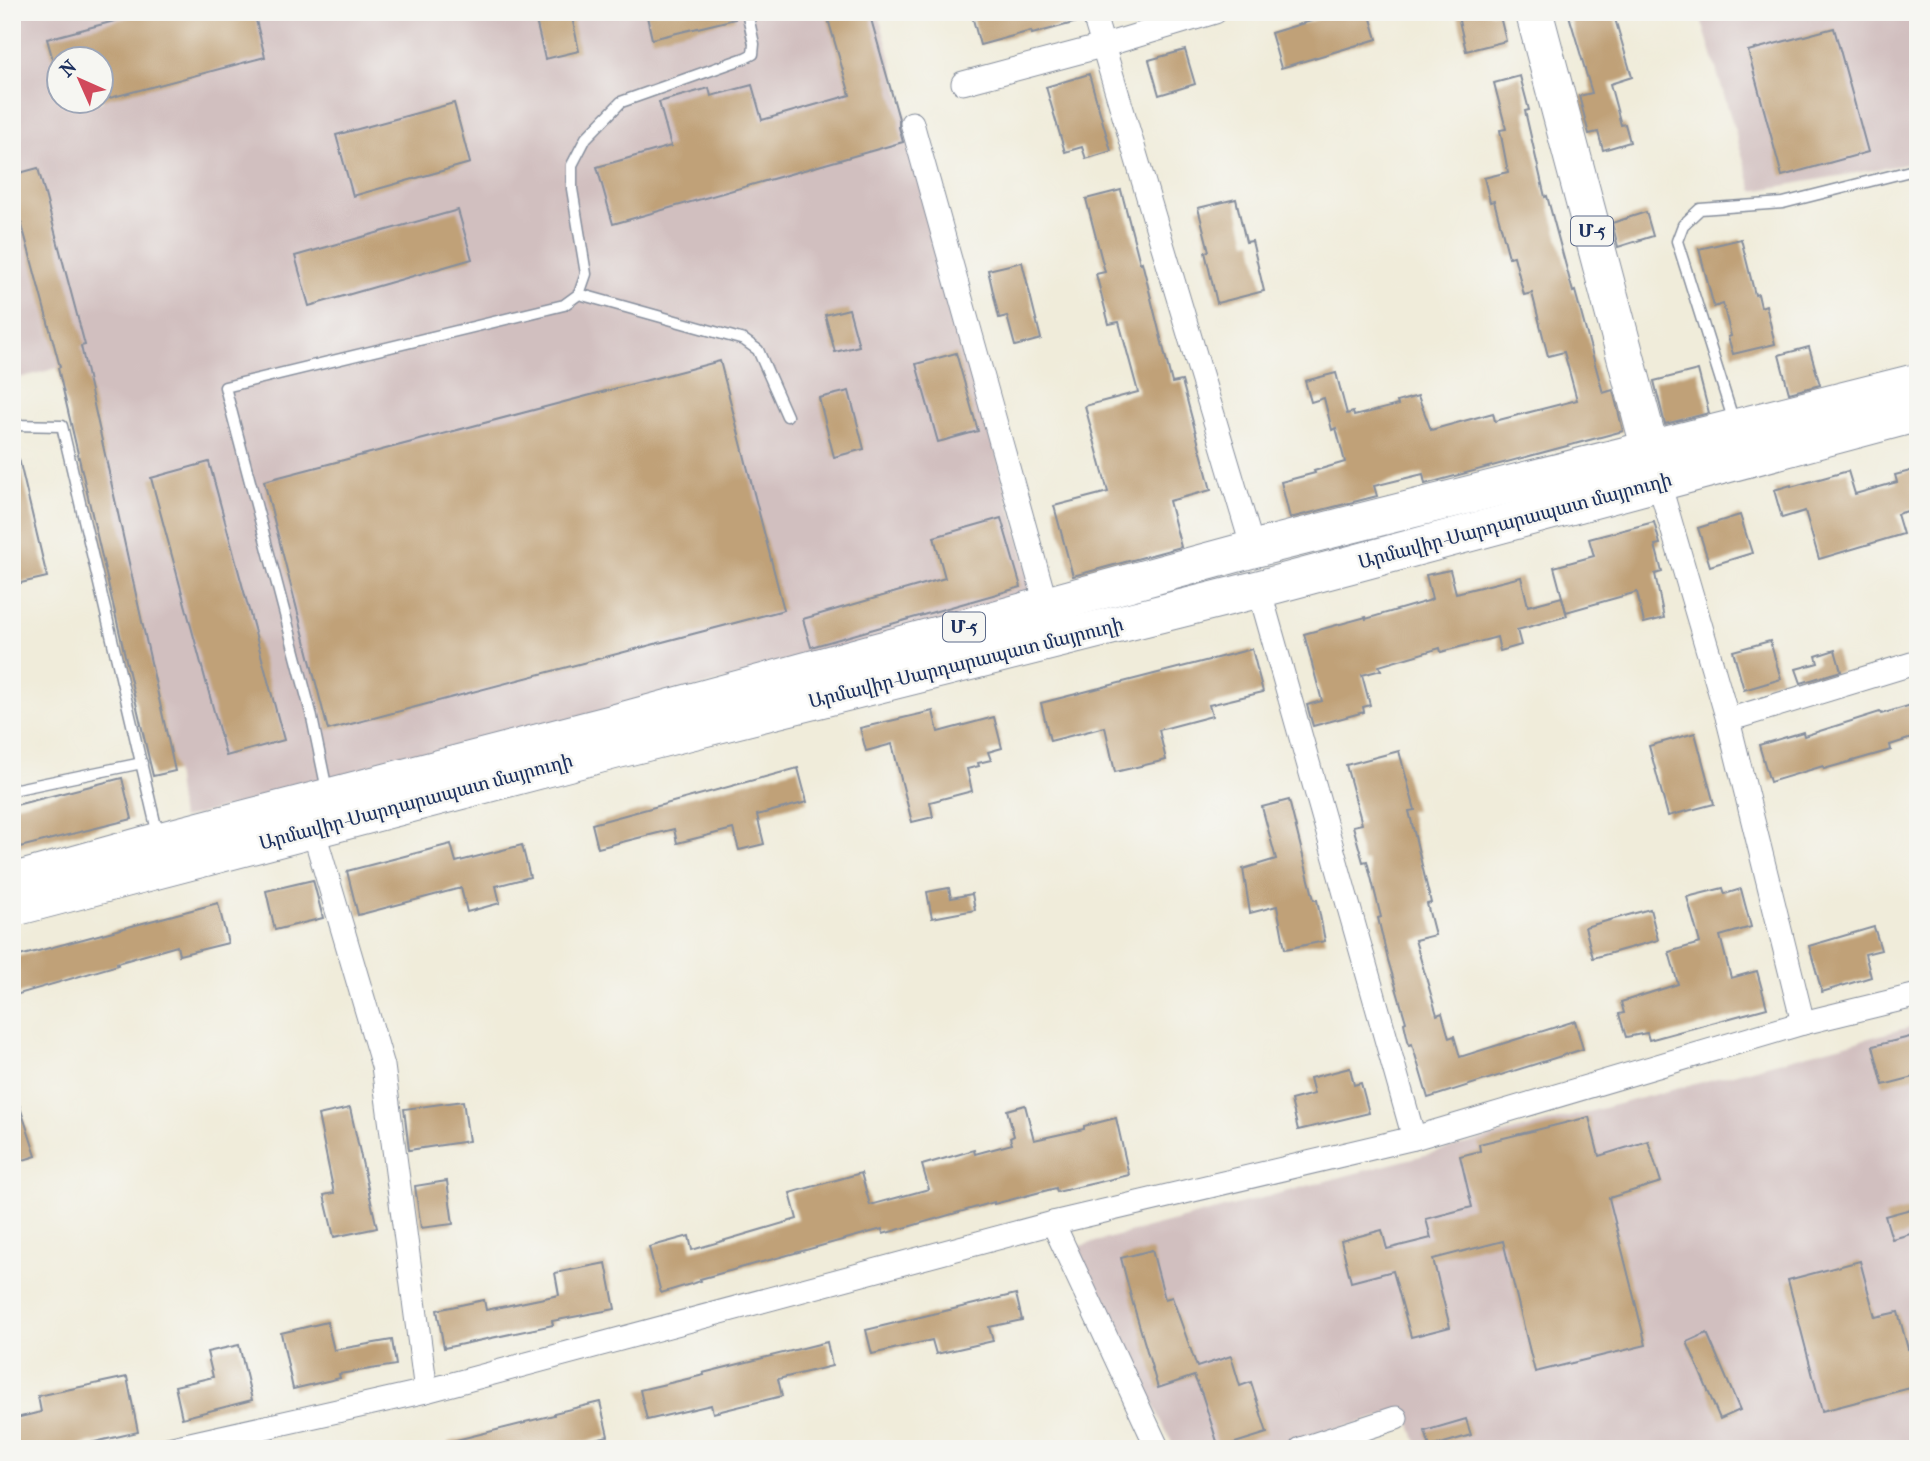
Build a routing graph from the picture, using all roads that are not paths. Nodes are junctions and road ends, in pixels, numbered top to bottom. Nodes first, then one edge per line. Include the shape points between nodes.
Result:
1 (747, 12) edge
2 (1094, 12) edge
3 (1215, 12) edge
4 (1534, 12) edge
5 (1102, 46) junction
6 (963, 83) dead end
7 (912, 123) dead end
8 (1918, 169) edge
9 (579, 294) junction
10 (1918, 382) edge
11 (1918, 413) edge
12 (787, 416) dead end
13 (12, 425) edge
14 (1736, 428) junction
15 (1654, 466) junction
16 (1253, 549) junction
17 (1259, 589) junction
18 (1046, 604) junction
19 (1918, 662) edge
20 (1728, 720) junction
21 (613, 737) junction
22 (142, 764) junction
23 (12, 790) edge
24 (321, 813) junction
25 (159, 841) junction
26 (12, 882) edge
27 (12, 908) edge
28 (1918, 995) edge
29 (1803, 1023) junction
30 (1414, 1138) junction
31 (1053, 1223) junction
32 (426, 1391) junction
33 (1396, 1418) dead end
34 (168, 1449) edge
35 (1158, 1449) edge
36 (1301, 1449) edge

1 - 9 lane via 753,54 621,102 586,138 572,165 586,274
2 - 5 street
3 - 5 street
4 - 15 highway, Արմավիր-Սարդարապատ մայրուղի / Մ-5
5 - 6 street
5 - 16 street
7 - 18 street
8 - 14 lane via 1783,203 1700,209 1683,225 1677,241
9 - 12 lane via 744,340 758,349
9 - 24 lane via 564,305 225,387 311,713
10 - 14 highway, Արմավիր-Սարդարապատ մայրուղի / Մ-5
11 - 15 highway, Արմավիր-Սարդարապատ մայրուղի / Մ-5
13 - 22 lane via 62,426
14 - 15 highway, Արմավիր-Սարդարապատ մայրուղի / Մ-5
15 - 16 highway, Արմավիր-Սարդարապատ մայրուղի / Մ-5
15 - 17 highway, Արմավիր-Սարդարապատ մայրուղի / Մ-5
15 - 20 street
16 - 18 highway, Արմավիր-Սարդարապատ մայրուղի / Մ-5
17 - 21 highway, Արմավիր-Սարդարապատ մայրուղի / Մ-5
17 - 30 street
18 - 21 highway, Արմավիր-Սարդարապատ մայրուղի / Մ-5
19 - 20 street
20 - 29 street
21 - 24 highway, Արմավիր-Սարդարապատ մայրուղի / Մ-5
22 - 23 lane
22 - 25 lane
24 - 25 highway, Արմավիր-Սարդարապատ մայրուղի / Մ-5
24 - 27 highway, Արմավիր-Սարդարապատ մայրուղի / Մ-5
24 - 32 street via 383,1066
25 - 26 highway, Արմավիր-Սարդարապատ մայրուղի / Մ-5
28 - 29 street
29 - 30 street
30 - 31 street
31 - 32 street
31 - 35 street
32 - 34 street
33 - 36 street

